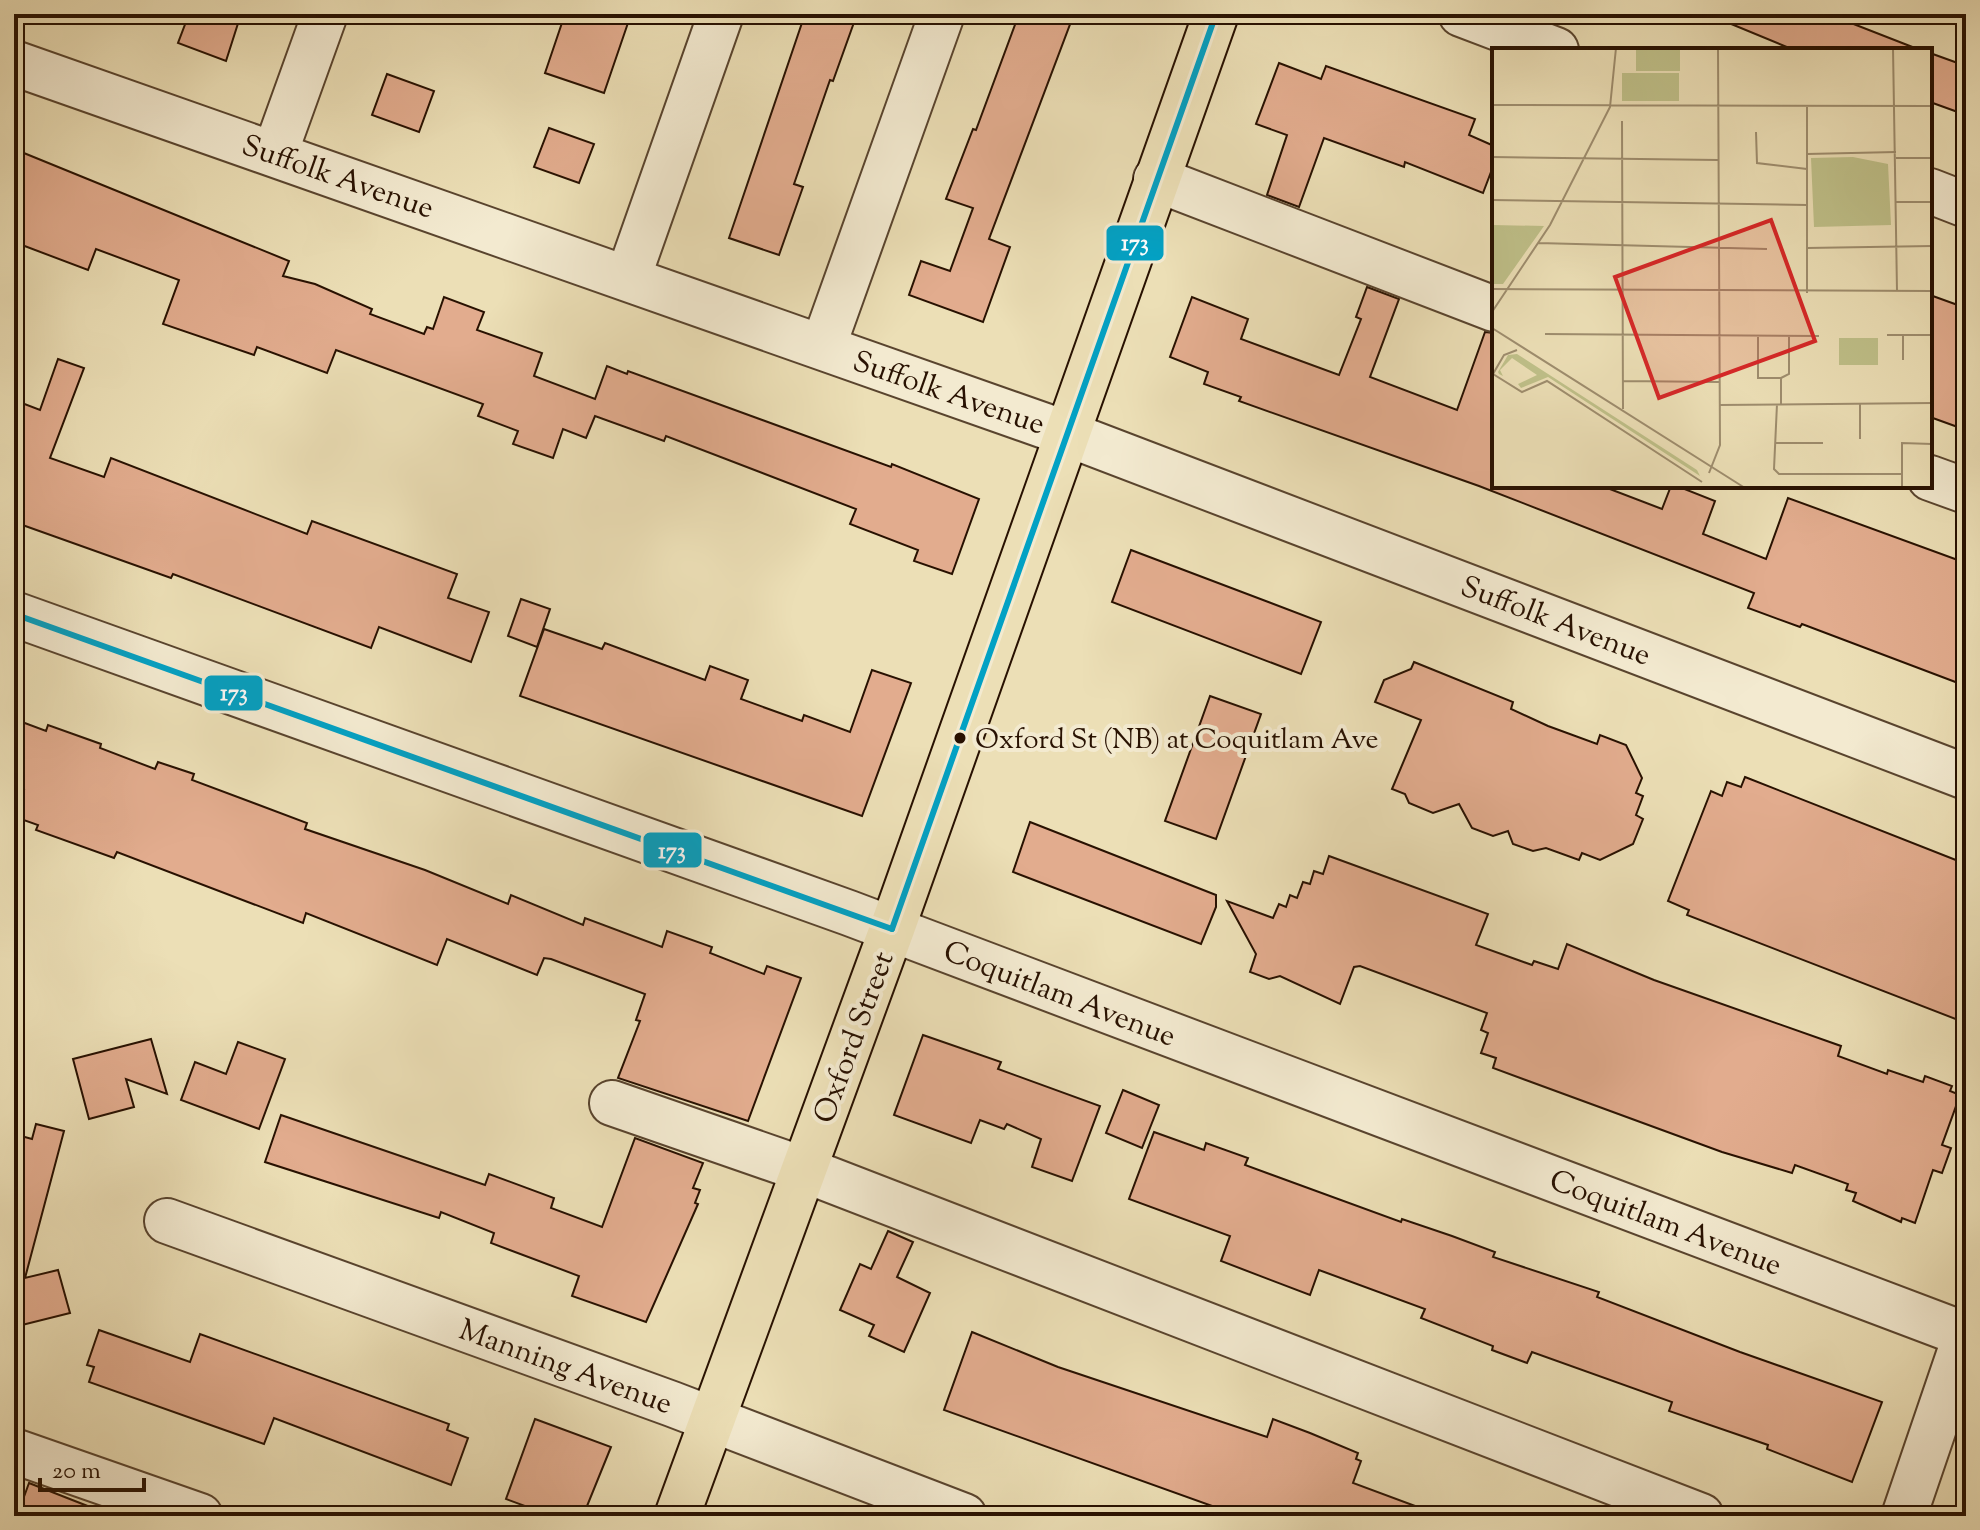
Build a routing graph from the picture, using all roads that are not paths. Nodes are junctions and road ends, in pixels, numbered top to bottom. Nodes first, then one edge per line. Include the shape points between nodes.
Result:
1 (325, 14) edge
2 (721, 14) edge
3 (942, 14) edge
4 (1216, 14) edge
5 (1461, 14) edge
6 (1551, 48) edge
7 (14, 63) edge
8 (275, 153) junction
9 (1156, 179) junction
10 (1932, 192) edge
11 (1966, 205) edge
12 (628, 278) junction
13 (1492, 308) edge
14 (823, 347) junction
15 (1065, 433) junction
16 (1932, 479) edge
17 (1966, 491) edge
18 (14, 614) edge
19 (1966, 777) edge
20 (892, 929) junction
21 (612, 1103) dead end
22 (805, 1170) junction
23 (167, 1221) dead end
24 (1966, 1335) edge
25 (713, 1420) junction
26 (14, 1451) edge
27 (200, 1516) edge
28 (677, 1516) edge
29 (964, 1516) edge
30 (1701, 1516) edge
31 (1904, 1516) edge

1 - 8 street
2 - 12 street
3 - 14 street
4 - 9 main road, Oxford Street
5 - 6 street
7 - 8 street, Suffolk Avenue
8 - 12 street, Suffolk Avenue
9 - 13 street
9 - 15 main road, Oxford Street
10 - 11 street
12 - 14 street, Suffolk Avenue
14 - 15 street, Suffolk Avenue
15 - 19 street, Suffolk Avenue
15 - 20 main road, Oxford Street
16 - 17 street
18 - 20 street, Coquitlam Avenue
20 - 22 main road, Oxford Street
20 - 24 street, Coquitlam Avenue
21 - 22 street
22 - 25 main road, Oxford Street
22 - 30 street
23 - 25 street, Manning Avenue
24 - 31 street
25 - 28 main road, Oxford Street
25 - 29 street, Manning Avenue
26 - 27 street

